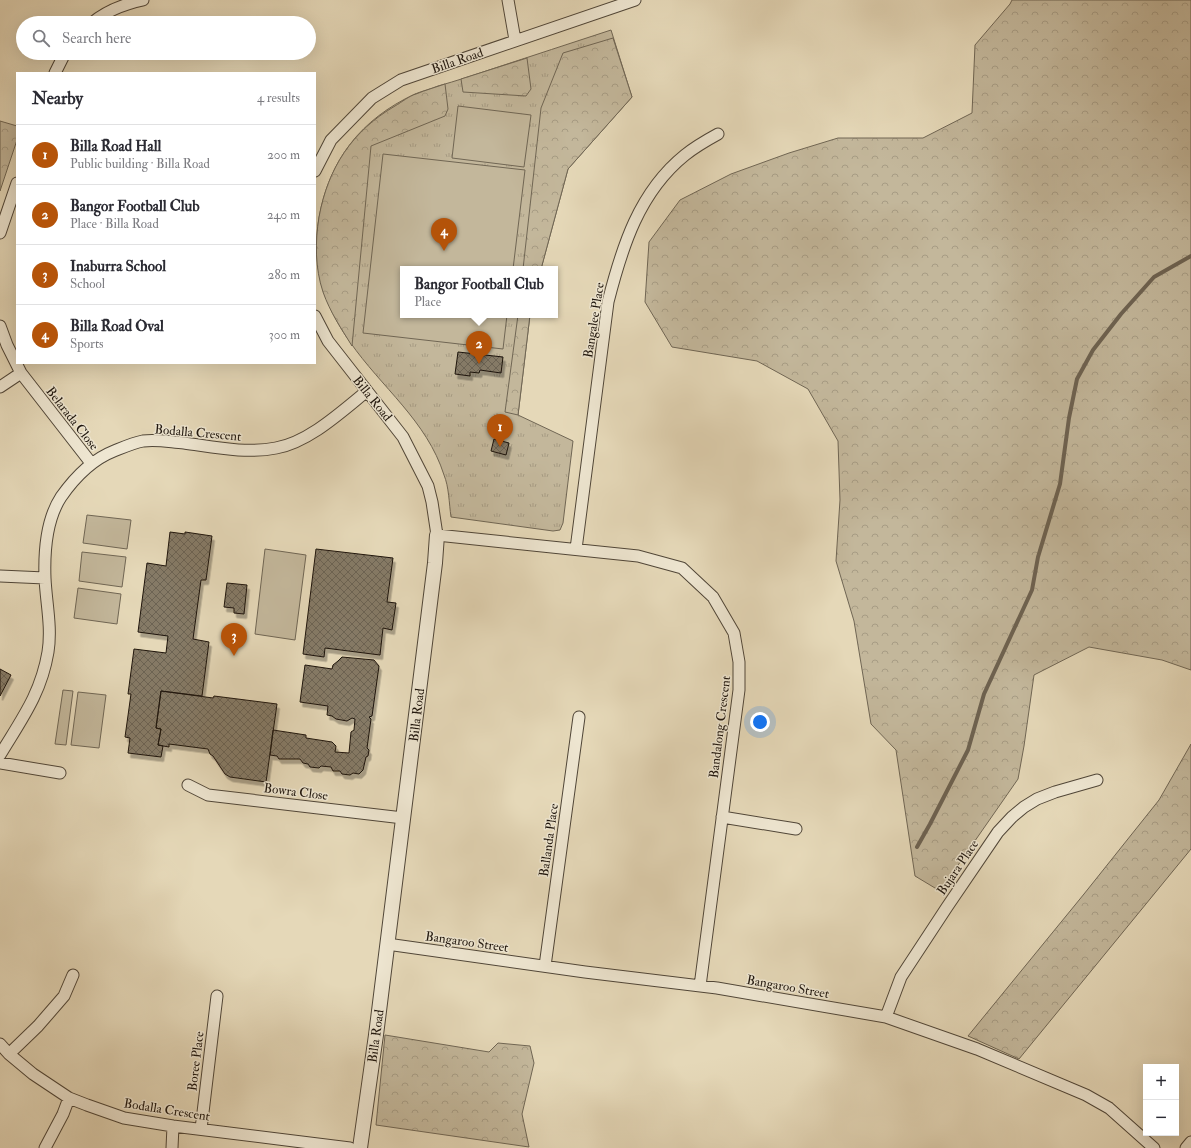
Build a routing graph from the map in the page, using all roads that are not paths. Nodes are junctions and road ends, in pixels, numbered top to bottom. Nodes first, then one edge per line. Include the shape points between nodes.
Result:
1 (143, 0) edge
2 (508, 0) edge
3 (635, 0) edge
4 (103, 16) edge
5 (515, 40) junction
6 (62, 60) edge
7 (56, 72) edge
8 (718, 134) dead end
9 (316, 169) edge
10 (16, 186) edge
11 (0, 233) edge
12 (316, 318) edge
13 (0, 326) edge
14 (16, 363) edge
15 (16, 364) edge
16 (21, 373) junction
17 (0, 387) edge
18 (367, 391) junction
19 (90, 463) junction
20 (437, 535) junction
21 (576, 549) junction
22 (0, 576) edge
23 (45, 578) junction
24 (578, 717) dead end
25 (0, 755) edge
26 (0, 763) edge
27 (60, 773) dead end
28 (1096, 780) dead end
29 (188, 785) dead end
30 (722, 816) junction
31 (403, 818) junction
32 (796, 829) dead end
33 (387, 944) junction
34 (545, 966) junction
35 (73, 975) dead end
36 (700, 986) junction
37 (217, 996) dead end
38 (886, 1017) junction
39 (0, 1044) edge
40 (9, 1054) junction
41 (68, 1098) junction
42 (173, 1126) junction
43 (201, 1129) junction
44 (1191, 1142) edge
45 (45, 1148) edge
46 (172, 1148) edge
47 (350, 1148) edge
48 (360, 1148) edge
49 (1154, 1148) edge
50 (1186, 1148) edge

1 - 4 street via 130,3
2 - 5 street
3 - 5 street, Billa Road
5 - 9 street, Billa Road via 400,80 372,98 331,140
6 - 7 street
8 - 21 street, Bangalee Place via 684,156 659,181 636,216 618,262 608,302
10 - 11 street
12 - 18 street, Billa Road via 328,341
13 - 14 street, Belarada Close
15 - 16 street, Belarada Close
16 - 17 street
16 - 19 street, Belarada Close
18 - 19 street, Bodalla Crescent via 332,420 294,443 278,448 257,451 167,441 144,441 128,445
18 - 20 street, Billa Road via 403,437 412,454 429,492
19 - 23 street, Bodalla Crescent via 72,483 54,512 47,535
20 - 21 street, Bandalong Crescent
20 - 31 street, Billa Road
21 - 30 street, Bandalong Crescent via 638,556 682,568 713,597 734,633 739,662 739,690
22 - 23 street
23 - 25 street, Bodalla Crescent via 48,645 43,677 32,702
24 - 34 street, Ballanda Place
26 - 27 street
28 - 38 street, Bujara Place via 1037,799 1018,812 998,832 901,977
29 - 31 street, Bowra Close via 208,795
30 - 32 street
30 - 36 street, Bandalong Crescent
31 - 33 street, Billa Road
33 - 34 street, Bangaroo Street
33 - 48 street, Billa Road
34 - 36 street, Bangaroo Street
35 - 40 street via 64,996
36 - 38 street, Bangaroo Street
37 - 43 street, Boree Place
38 - 49 street, Bangaroo Street via 977,1049 1086,1095 1109,1108
39 - 40 street, Bodalla Crescent
40 - 41 street, Bodalla Crescent
41 - 42 street, Bodalla Crescent via 124,1118
41 - 45 street via 63,1114
42 - 43 street, Bodalla Crescent
42 - 46 street
43 - 47 street, Bodalla Crescent
44 - 50 street

